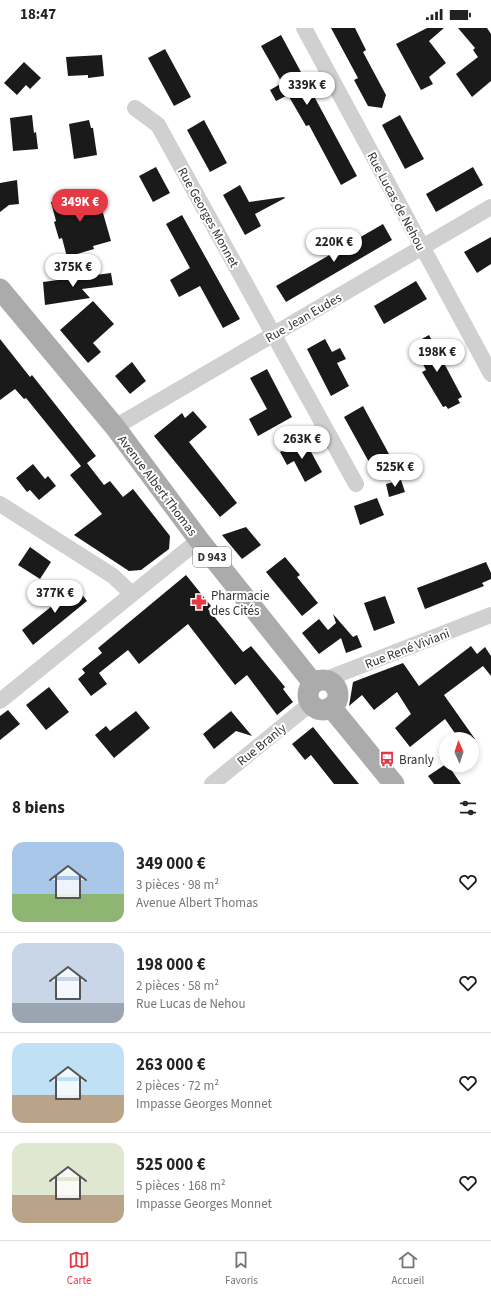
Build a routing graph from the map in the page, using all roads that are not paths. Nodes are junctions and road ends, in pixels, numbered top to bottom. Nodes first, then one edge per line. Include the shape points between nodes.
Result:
1 (304, 28) edge
2 (135, 108) dead end
3 (491, 207) edge
4 (422, 248) junction
5 (0, 289) edge
6 (273, 335) junction
7 (491, 374) edge
8 (115, 427) junction
9 (356, 484) dead end
10 (0, 504) edge
11 (199, 540) junction
12 (132, 594) junction
13 (491, 615) edge
14 (318, 682) junction
15 (0, 701) edge
16 (310, 704) junction
17 (331, 707) junction
18 (212, 784) edge
19 (394, 784) edge

1 - 4 street, Rue Lucas de Nehou
2 - 6 street, Rue Georges Monnet via 158,125
3 - 4 street, Rue Jean Eudes
4 - 6 street, Rue Jean Eudes
4 - 7 street, Rue Lucas de Nehou
5 - 8 main road, Avenue Albert Thomas / D 943
6 - 8 street, Rue Jean Eudes
6 - 9 street, Rue Georges Monnet
8 - 11 main road, Avenue Albert Thomas / D 943
10 - 12 street via 113,576
11 - 12 street
11 - 14 main road, Avenue Albert Thomas / D 943
12 - 15 street
13 - 14 street, Rue René Viviani
14 - 16 main road via 310,686
14 - 17 main road, Avenue Albert Thomas via 332,683 337,691 337,700
16 - 17 main road via 318,709
16 - 18 street, Rue Branly
17 - 19 main road

